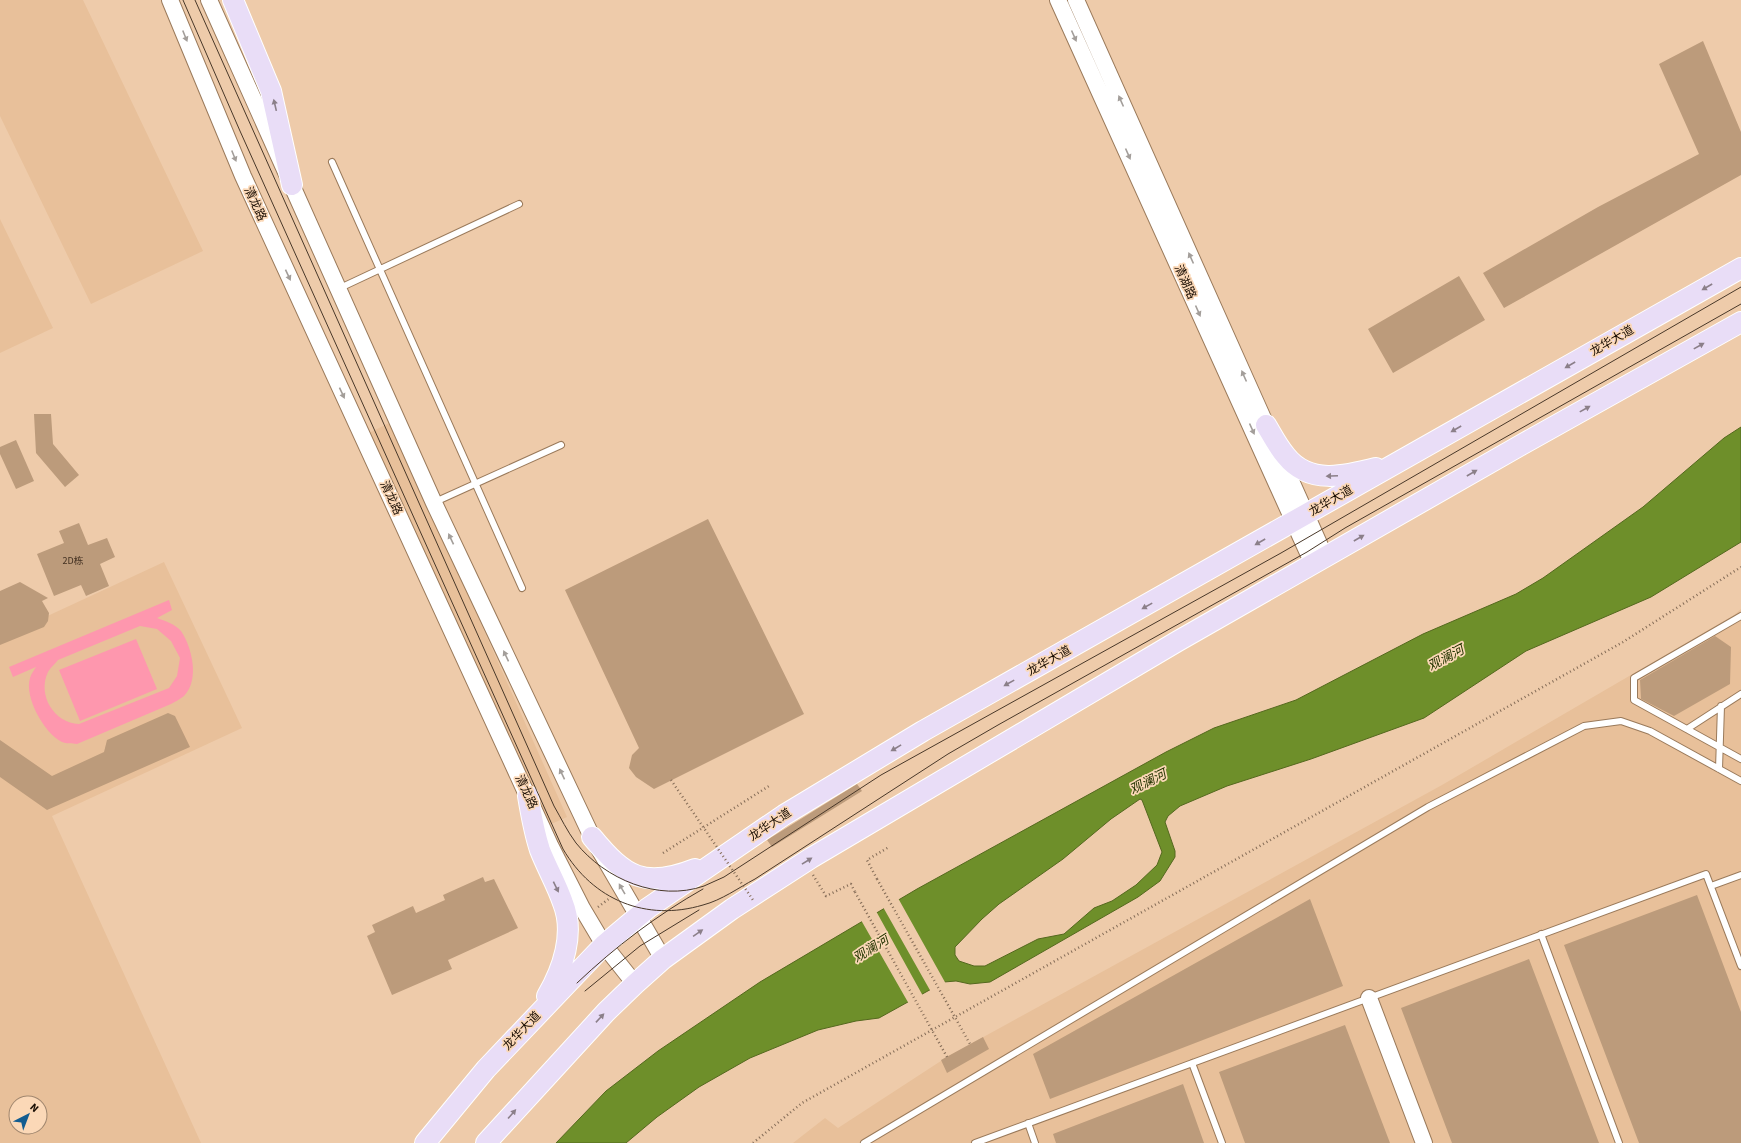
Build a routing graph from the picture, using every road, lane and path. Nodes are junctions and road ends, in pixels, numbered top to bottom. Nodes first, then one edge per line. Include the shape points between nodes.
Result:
1 (170, 0) edge
2 (209, 0) edge
3 (233, 0) edge
4 (1058, 0) edge
5 (1076, 0) edge
6 (332, 162) dead end
7 (292, 185) junction
8 (520, 204) dead end
9 (1741, 268) edge
10 (380, 269) junction
11 (338, 289) junction
12 (1741, 322) edge
13 (1266, 425) junction
14 (561, 445) dead end
15 (1397, 463) junction
16 (475, 484) junction
17 (434, 503) junction
18 (1300, 519) junction
19 (1319, 561) junction
20 (1741, 567) edge
21 (522, 588) dead end
22 (1741, 616) edge
23 (1741, 694) edge
24 (1721, 706) junction
25 (1687, 729) junction
26 (1720, 747) junction
27 (1741, 759) edge
28 (1719, 769) junction
29 (671, 780) dead end
30 (1741, 781) edge
31 (769, 786) dead end
32 (528, 796) junction
33 (703, 828) junction
34 (592, 837) junction
35 (889, 847) dead end
36 (663, 852) dead end
37 (721, 858) junction
38 (1741, 874) edge
39 (813, 875) dead end
40 (1711, 886) junction
41 (753, 900) dead end
42 (637, 916) junction
43 (1541, 934) junction
44 (604, 945) junction
45 (663, 959) junction
46 (1741, 966) edge
47 (635, 984) junction
48 (1369, 998) junction
49 (534, 1019) junction
50 (970, 1044) dead end
51 (947, 1057) dead end
52 (1192, 1063) junction
53 (1028, 1123) junction
54 (425, 1143) edge
55 (486, 1143) edge
56 (753, 1143) edge
57 (864, 1143) edge
58 (975, 1143) edge
59 (1035, 1143) edge
60 (1222, 1143) edge
61 (1424, 1143) edge
62 (1619, 1143) edge

1 -> 32 street, 清龙路 via 243,176
2 - 7 street
7 -> 3 main road via 271,91
4 -> 18 street, 清湖路
13 -> 5 street, 清湖路
6 - 10 lane
7 - 11 street
8 - 10 lane
9 -> 15 main road, 龙华大道
10 - 11 lane
10 - 16 lane
11 - 17 street
19 -> 12 main road
15 -> 13 main road via 1336,477 1308,473 1282,451
13 - 18 street, 清湖路
14 - 16 lane
15 - 18 main road, 龙华大道
16 - 17 lane
16 - 21 lane
34 -> 17 street
18 - 19 street, 清湖路
18 -> 37 main road, 龙华大道 via 923,731 784,815
45 -> 19 main road via 732,909 811,858 1178,641
20 - 56 path via 1623,642 802,1103
22 - 25 lane via 1634,678 1634,700
23 - 24 lane
24 - 25 lane
24 - 26 lane
25 - 26 lane
26 - 27 lane
26 - 28 lane
28 - 30 lane
28 - 57 lane via 1650,731 1621,721 1584,726 1428,807
29 - 33 path, bridge
31 - 33 path
32 - 44 street, 清龙路 via 582,908
32 -> 49 main road via 535,834 564,904 567,928 561,969
33 - 36 path
33 - 41 path, bridge
34 - 37 main road via 618,866 644,879 684,873
42 -> 34 street
35 - 50 path, bridge via 868,860
37 - 42 main road, 龙华大道
38 - 40 lane
39 - 51 path, bridge via 826,896 851,884
40 - 43 lane via 1706,874
40 - 46 lane
42 - 44 main road, 龙华大道
42 - 45 street
43 - 48 lane
43 - 62 lane
44 - 47 street, 清龙路
44 - 49 main road, 龙华大道
45 - 47 main road
55 -> 47 main road
48 - 52 lane
48 - 61 street
49 - 54 main road, 龙华大道 via 486,1069
52 - 53 lane
52 - 60 lane
53 - 58 lane
53 - 59 lane

